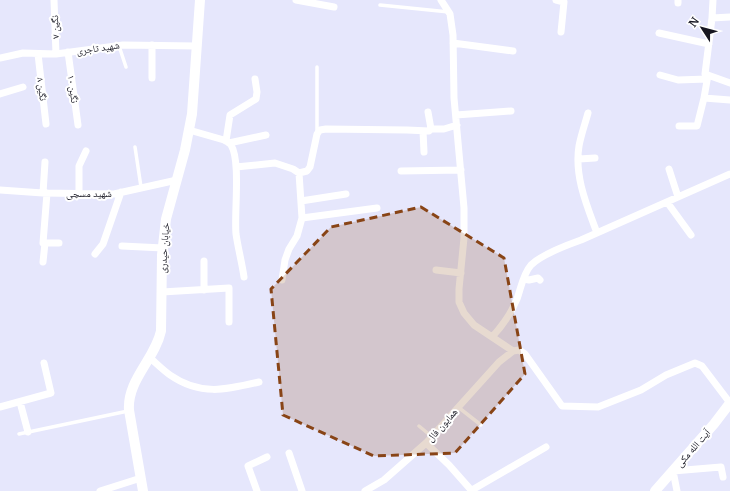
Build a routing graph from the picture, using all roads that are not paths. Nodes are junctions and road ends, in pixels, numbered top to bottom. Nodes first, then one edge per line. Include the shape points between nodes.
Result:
1 (54, 0) edge
2 (200, 0) edge
3 (296, 0) edge
4 (441, 0) edge
5 (556, 0) edge
6 (712, 0) edge
7 (306, 1) edge
8 (380, 6) dead end
9 (334, 7) dead end
10 (449, 12) junction
11 (730, 17) edge
12 (712, 18) junction
13 (561, 32) dead end
14 (659, 33) dead end
15 (453, 43) junction
16 (709, 44) junction
17 (152, 45) junction
18 (119, 46) junction
19 (196, 46) junction
20 (513, 51) dead end
21 (68, 52) junction
22 (38, 54) junction
23 (56, 54) junction
24 (0, 58) edge
25 (126, 67) dead end
26 (317, 67) dead end
27 (660, 75) dead end
28 (707, 77) junction
29 (152, 78) dead end
30 (255, 79) dead end
31 (730, 84) edge
32 (23, 87) dead end
33 (0, 94) edge
34 (704, 98) junction
35 (730, 100) edge
36 (511, 111) dead end
37 (428, 112) dead end
38 (588, 114) dead end
39 (456, 115) junction
40 (46, 124) dead end
41 (78, 125) dead end
42 (457, 125) junction
43 (679, 126) dead end
44 (189, 130) junction
45 (427, 130) junction
46 (317, 134) junction
47 (266, 135) dead end
48 (227, 142) junction
49 (135, 147) dead end
50 (86, 151) dead end
51 (424, 152) dead end
52 (595, 158) dead end
53 (579, 159) junction
54 (45, 162) dead end
55 (236, 167) junction
56 (669, 169) dead end
57 (461, 170) junction
58 (401, 171) dead end
59 (299, 173) junction
60 (730, 174) edge
61 (177, 180) junction
62 (141, 188) junction
63 (0, 190) edge
64 (121, 192) junction
65 (45, 193) junction
66 (79, 194) junction
67 (346, 194) dead end
68 (678, 197) junction
69 (301, 201) junction
70 (667, 202) junction
71 (377, 208) dead end
72 (302, 218) junction
73 (597, 233) junction
74 (691, 235) dead end
75 (44, 243) junction
76 (59, 243) dead end
77 (122, 246) dead end
78 (163, 248) junction
79 (95, 254) dead end
80 (204, 261) dead end
81 (43, 262) dead end
82 (436, 270) dead end
83 (461, 273) junction
84 (244, 277) dead end
85 (524, 279) junction
86 (282, 280) dead end
87 (540, 280) dead end
88 (204, 290) junction
89 (162, 292) junction
90 (229, 322) dead end
91 (492, 337) junction
92 (513, 351) junction
93 (149, 357) junction
94 (44, 363) dead end
95 (259, 382) dead end
96 (20, 402) junction
97 (730, 403) edge
98 (0, 407) edge
99 (458, 407) junction
100 (129, 410) junction
101 (481, 425) dead end
102 (419, 426) dead end
103 (28, 432) junction
104 (19, 434) dead end
105 (431, 436) junction
106 (426, 443) junction
107 (546, 447) dead end
108 (289, 453) dead end
109 (267, 458) dead end
110 (673, 471) junction
111 (723, 477) dead end
112 (141, 478) junction
113 (100, 491) edge
114 (143, 491) edge
115 (257, 491) edge
116 (302, 491) edge
117 (365, 491) edge
118 (472, 491) edge
119 (655, 491) edge
120 (677, 491) edge

1 - 23 street, نگین ۷
2 - 19 street, خیابان حیدری
3 - 7 street
4 - 10 street
5 - 13 street via 564,2
6 - 12 street
7 - 9 street
8 - 10 lane
10 - 15 street
11 - 12 street
12 - 16 street
14 - 16 street
15 - 20 street
15 - 39 street
16 - 28 street via 705,74
17 - 18 street, شهید تاجری
17 - 19 street, شهید تاجری
17 - 29 street
18 - 21 street, شهید تاجری
18 - 25 lane
19 - 44 street, خیابان حیدری
21 - 23 street, شهید تاجری
21 - 41 street, نگین ۱۰
22 - 23 street, شهید تاجری
22 - 24 street, شهید تاجری
22 - 40 street, نگین ۸
26 - 46 lane
27 - 28 street via 678,80
28 - 31 street
28 - 34 street
30 - 48 street via 256,99 230,115
32 - 33 street
34 - 35 street
34 - 43 street via 697,126
36 - 39 street
37 - 45 street
38 - 53 street via 579,148
39 - 42 street
42 - 45 street
42 - 57 street
44 - 48 street
44 - 61 street, خیابان حیدری
45 - 46 street via 326,129 320,130
45 - 51 street
46 - 59 street via 310,167 307,171
47 - 48 street
48 - 55 street via 231,146
49 - 62 lane
50 - 66 street via 78,166
52 - 53 street
53 - 73 street via 584,198
54 - 65 street
55 - 59 street via 275,162
55 - 84 street via 236,235
56 - 68 street
57 - 58 street
57 - 83 street via 464,230
59 - 69 street
60 - 68 street
61 - 62 street, شهید مسچی
61 - 78 street, خیابان حیدری via 166,219
62 - 64 street, شهید مسچی
63 - 65 street, شهید مسچی
64 - 66 street, شهید مسچی
64 - 79 street via 103,244
65 - 66 street, شهید مسچی
65 - 75 street
67 - 69 street
68 - 70 street
69 - 72 street
70 - 73 street
70 - 74 street
71 - 72 street
72 - 86 street via 297,236 285,260
73 - 85 street via 539,259 532,264
75 - 76 street
75 - 81 street
77 - 78 street
78 - 89 street, خیابان حیدری
80 - 88 street
82 - 83 street
83 - 91 street via 459,302 464,313 474,325
85 - 87 street
85 - 91 street via 510,314
88 - 89 street
88 - 90 street via 229,288
89 - 93 street, خیابان حیدری via 162,331
91 - 92 street
92 - 97 street via 518,350 524,354 562,406 598,407 641,390 694,362 702,366
92 - 99 street, همایون فال via 499,362
93 - 95 street via 170,375 198,389 219,390
93 - 100 street, خیابان حیدری via 131,391
94 - 96 street via 52,393
96 - 98 street
96 - 103 street
97 - 110 street, آیت الله مکی
99 - 101 lane
99 - 105 street, همایون فال
100 - 103 lane
100 - 112 street, خیابان حیدری
102 - 105 lane
103 - 104 lane
105 - 106 street, همایون فال
106 - 117 street, همایون فال via 384,480
106 - 118 street
107 - 118 street
108 - 116 street
109 - 115 street via 248,466
110 - 111 street via 721,467
110 - 119 street, آیت الله مکی
110 - 120 street
112 - 113 street
112 - 114 street, خیابان حیدری

